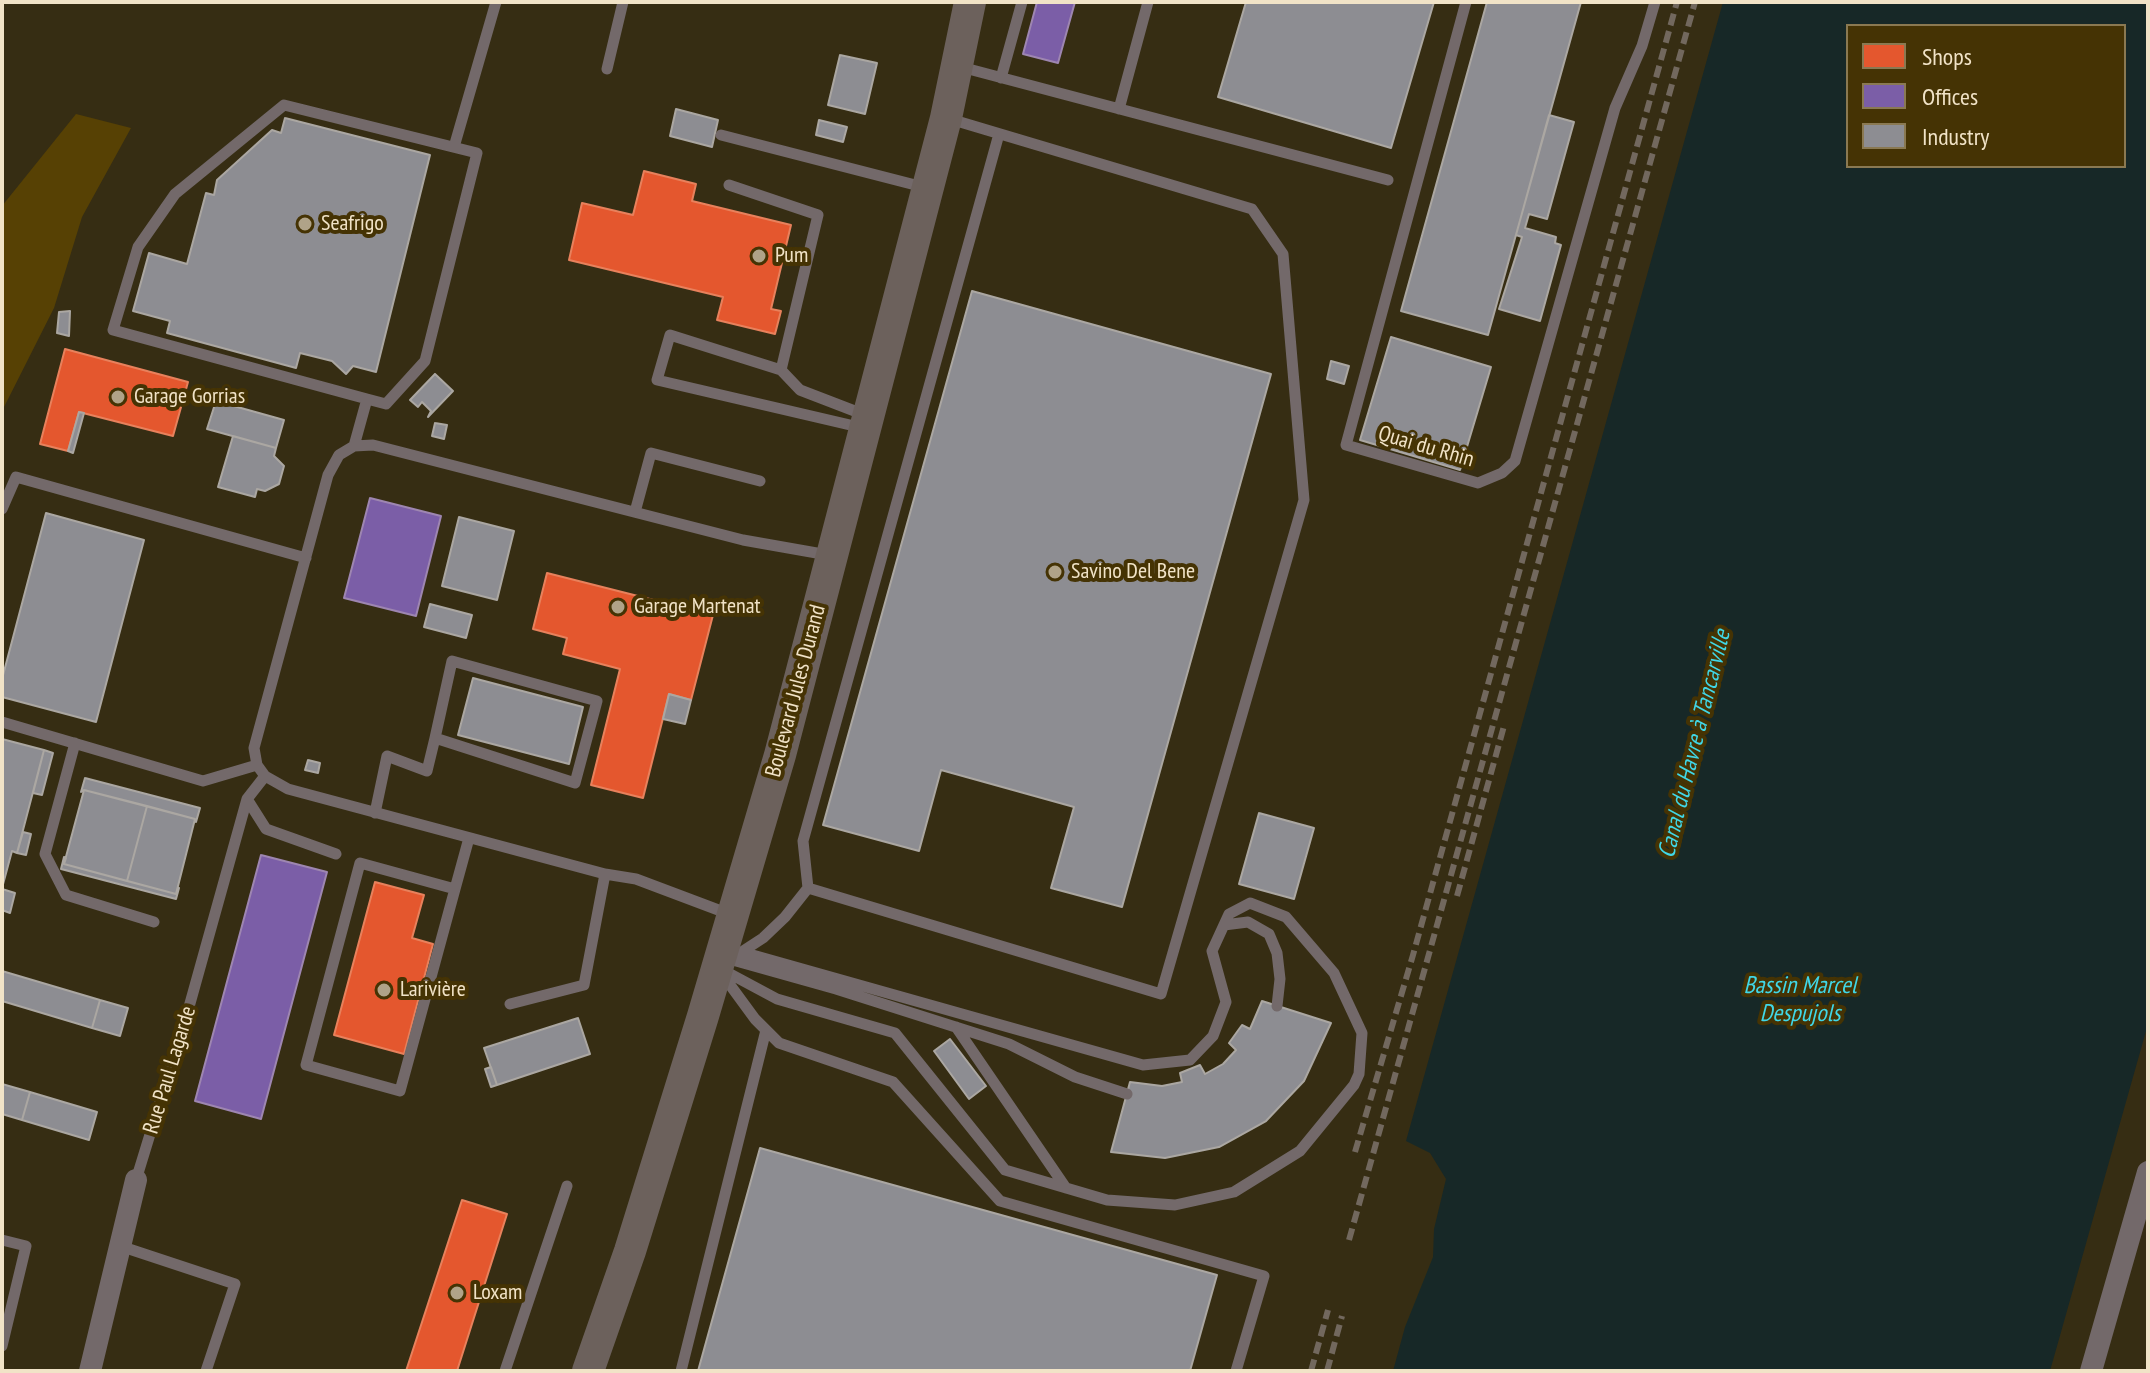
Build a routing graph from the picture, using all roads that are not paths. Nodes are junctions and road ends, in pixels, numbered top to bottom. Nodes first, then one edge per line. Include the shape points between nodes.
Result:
1 (496, 2) edge
2 (623, 2) edge
3 (970, 2) edge
4 (1022, 2) edge
5 (1148, 2) edge
6 (1466, 2) edge
7 (1655, 2) edge
8 (956, 66) junction
9 (607, 69) dead end
10 (1001, 78) junction
11 (1119, 109) junction
12 (946, 118) junction
13 (999, 134) junction
14 (721, 135) dead end
15 (454, 147) junction
16 (1388, 180) dead end
17 (729, 185) dead end
18 (927, 188) junction
19 (781, 370) junction
20 (367, 399) junction
21 (868, 423) junction
22 (354, 446) junction
23 (760, 481) dead end
24 (2, 509) edge
25 (635, 512) junction
26 (833, 556) junction
27 (306, 558) junction
28 (2, 722) edge
29 (435, 738) junction
30 (75, 743) junction
31 (257, 765) junction
32 (265, 776) junction
33 (247, 799) junction
34 (375, 813) junction
35 (469, 838) junction
36 (336, 854) dead end
37 (605, 874) junction
38 (808, 888) junction
39 (455, 889) junction
40 (733, 915) junction
41 (154, 922) dead end
42 (1224, 925) junction
43 (729, 959) junction
44 (510, 1004) dead end
45 (1277, 1006) dead end
46 (955, 1026) junction
47 (766, 1030) junction
48 (1127, 1094) dead end
49 (2148, 1172) edge
50 (136, 1180) joint
51 (567, 1186) dead end
52 (1066, 1188) junction
53 (2, 1240) edge
54 (120, 1246) junction
55 (2, 1346) edge
56 (90, 1371) edge
57 (206, 1371) edge
58 (505, 1371) edge
59 (588, 1371) edge
60 (681, 1371) edge
61 (1236, 1371) edge
62 (2091, 1371) edge

1 - 15 lane
2 - 9 lane
3 - 8 main road, Boulevard Jules Durand
4 - 10 lane
5 - 11 lane
6 - 7 lane, Quai du Rhin via 1346,445 1478,483 1515,461 1615,108
8 - 10 lane
8 - 12 main road, Boulevard Jules Durand
10 - 11 lane
11 - 16 lane
12 - 13 lane
12 - 18 main road, Boulevard Jules Durand
13 - 38 lane via 803,841
13 - 38 lane via 1252,209 1283,254 1304,500 1161,994
14 - 18 lane
15 - 20 lane via 477,153 425,361 386,404
15 - 20 lane via 284,105 175,194 138,247 113,330
17 - 19 lane via 818,215
18 - 21 main road, Boulevard Jules Durand
19 - 21 lane via 800,390
19 - 21 lane via 670,335 657,380
20 - 22 lane
21 - 26 main road, Boulevard Jules Durand
22 - 25 lane via 373,445
22 - 27 lane via 339,455 328,475
23 - 25 lane via 651,453
24 - 27 lane via 16,477
25 - 26 lane
26 - 40 main road, Boulevard Jules Durand
27 - 31 lane via 254,748
28 - 30 lane
29 - 29 lane via 575,783 597,701 452,661
29 - 34 lane via 427,771 387,756
30 - 31 lane via 203,781
30 - 41 lane via 45,854 66,895
31 - 32 lane
32 - 33 lane, Rue Paul Lagarde
32 - 34 lane via 288,789
33 - 36 lane via 266,829
33 - 50 lane, Rue Paul Lagarde
34 - 35 lane
35 - 37 lane
35 - 39 lane
37 - 40 lane via 636,879
37 - 44 lane via 584,985
38 - 43 lane via 774,927
39 - 39 lane via 400,1091 306,1065 360,863
40 - 43 main road, Boulevard Jules Durand
42 - 43 lane via 1212,951 1226,1002 1213,1036 1190,1060 1143,1065
42 - 45 lane via 1248,922 1269,934 1280,979
42 - 52 lane via 1229,914 1250,903 1286,917 1334,973 1362,1033 1354,1085 1300,1151 1234,1192 1175,1205 1107,1200
43 - 46 lane
43 - 47 lane via 755,1019
43 - 52 lane via 777,999 895,1033 1005,1170
43 - 59 main road, Boulevard Jules Durand
46 - 48 lane
46 - 52 lane
47 - 60 lane
47 - 61 lane via 779,1043 893,1082 1000,1201 1264,1276
49 - 62 street
50 - 54 street, Rue Paul Lagarde
51 - 58 lane
53 - 55 lane via 26,1246
54 - 56 street, Rue Paul Lagarde
54 - 57 lane via 235,1284

